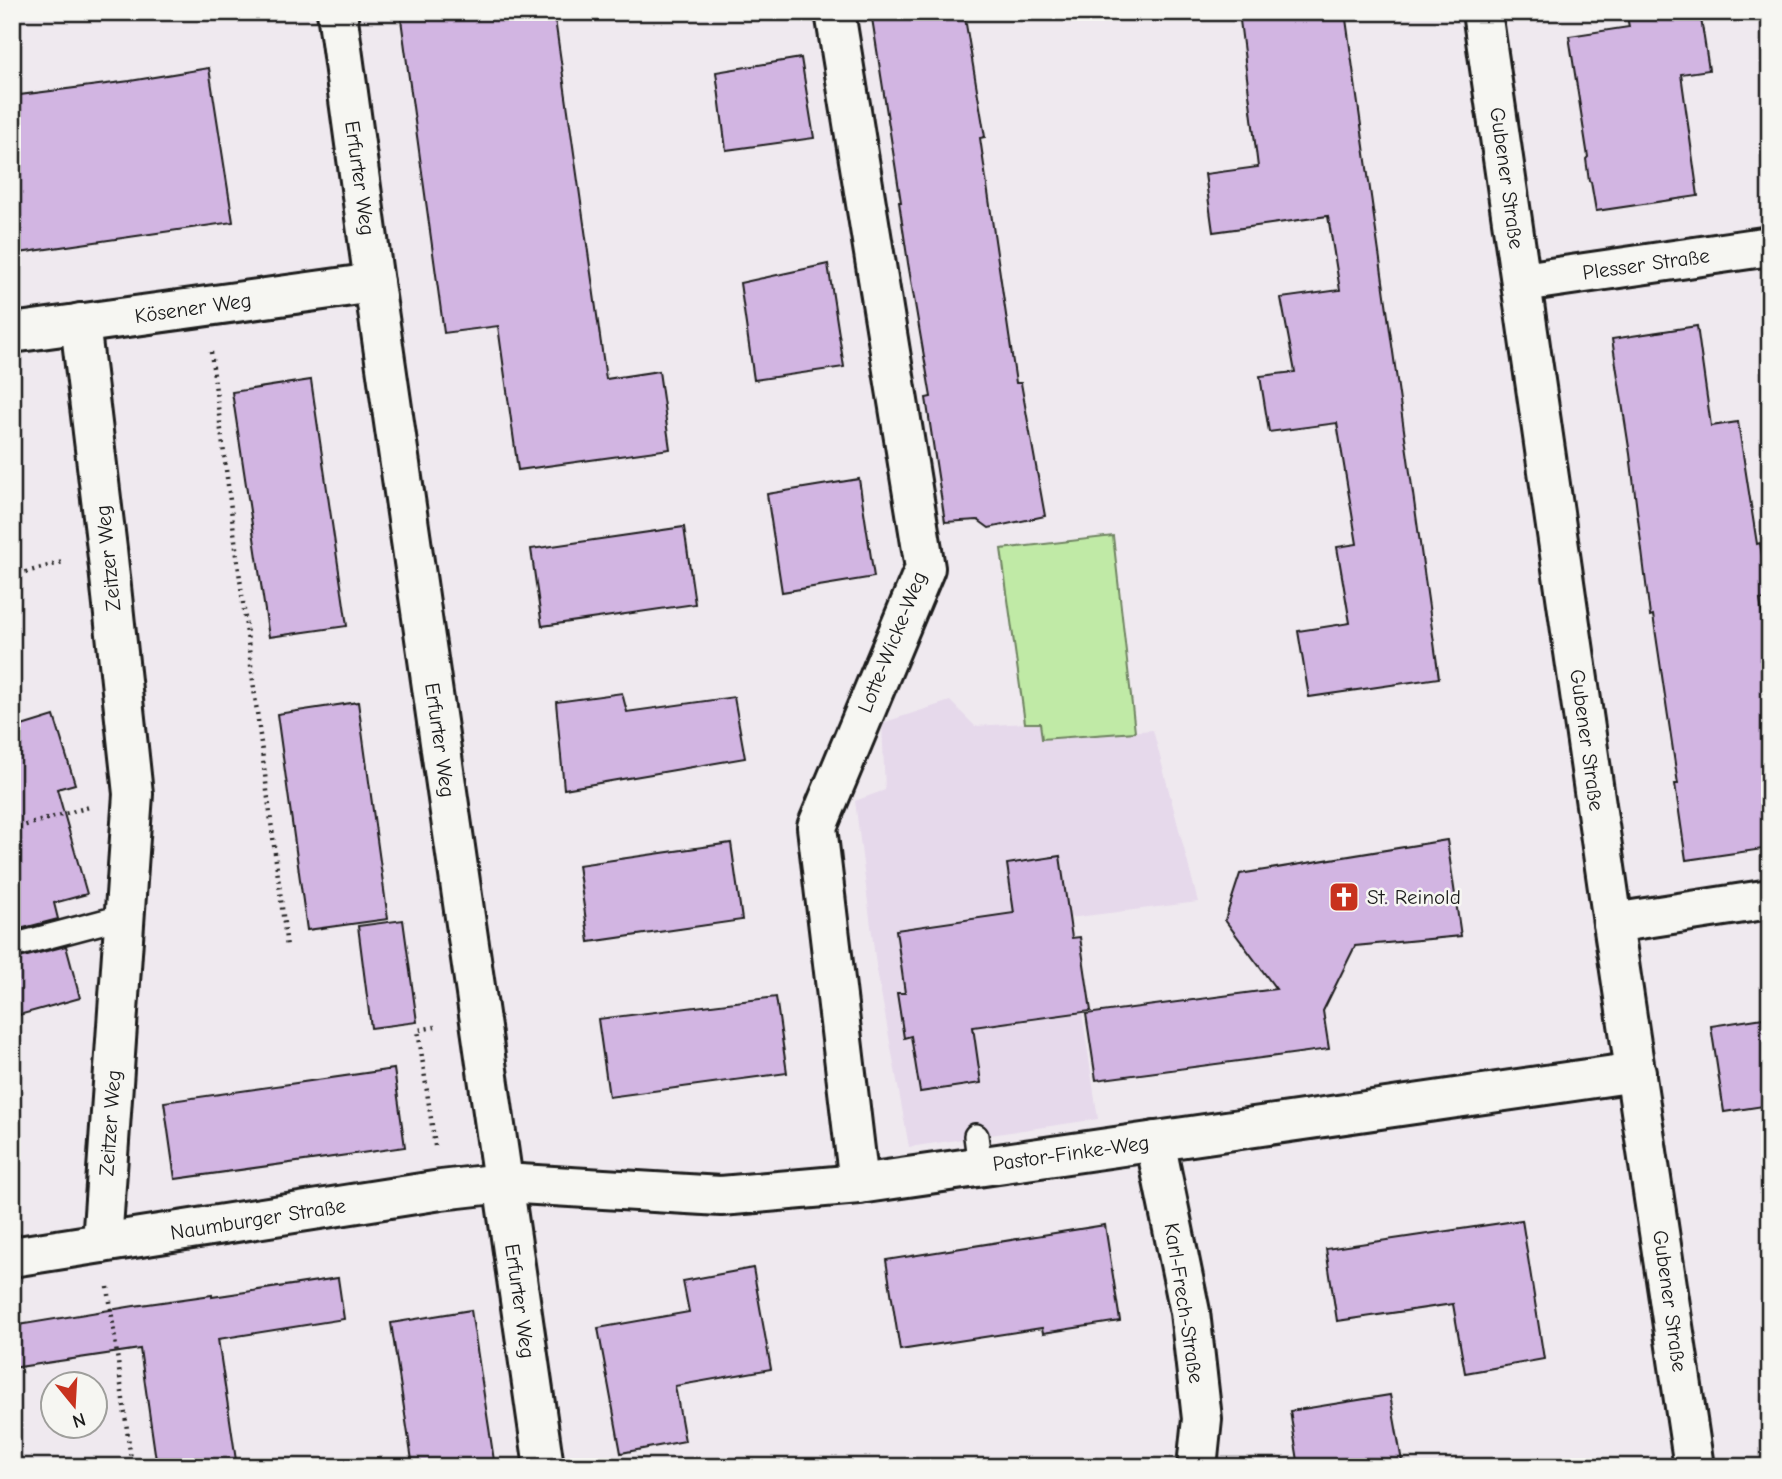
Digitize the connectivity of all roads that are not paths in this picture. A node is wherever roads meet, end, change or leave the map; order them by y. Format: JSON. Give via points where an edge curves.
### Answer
{"nodes":[{"id":1,"x":337,"y":12,"type":"edge"},
{"id":2,"x":835,"y":12,"type":"edge"},
{"id":3,"x":1482,"y":12,"type":"edge"},
{"id":4,"x":1770,"y":246,"type":"edge"},
{"id":5,"x":1523,"y":282,"type":"junction"},
{"id":6,"x":374,"y":283,"type":"junction"},
{"id":7,"x":80,"y":323,"type":"junction"},
{"id":8,"x":12,"y":333,"type":"edge"},
{"id":9,"x":1770,"y":899,"type":"edge"},
{"id":10,"x":125,"y":916,"type":"junction"},
{"id":11,"x":1613,"y":923,"type":"junction"},
{"id":12,"x":12,"y":946,"type":"edge"},
{"id":13,"x":1636,"y":1072,"type":"junction"},
{"id":14,"x":1155,"y":1141,"type":"junction"},
{"id":15,"x":503,"y":1183,"type":"junction"},
{"id":16,"x":859,"y":1184,"type":"junction"},
{"id":17,"x":102,"y":1243,"type":"junction"},
{"id":18,"x":12,"y":1256,"type":"edge"},
{"id":19,"x":544,"y":1467,"type":"edge"},
{"id":20,"x":1197,"y":1467,"type":"edge"},
{"id":21,"x":1694,"y":1467,"type":"edge"}],
"edges":[{"from":1,"to":6,"type":"street","name":"Erfurter Weg"},
{"from":2,"to":16,"type":"street","name":"Lotte-Wicke-Weg","via":[[925,568],[817,827]]},
{"from":3,"to":5,"type":"street","name":"Gubener Straße"},
{"from":4,"to":5,"type":"street","name":"Plesser Straße"},
{"from":5,"to":11,"type":"street","name":"Gubener Straße"},
{"from":6,"to":7,"type":"street","name":"Kösener Weg"},
{"from":6,"to":15,"type":"street","name":"Erfurter Weg"},
{"from":7,"to":8,"type":"street","name":"Kösener Weg"},
{"from":7,"to":10,"type":"street","name":"Zeitzer Weg","via":[[133,794]]},
{"from":9,"to":11,"type":"street"},
{"from":10,"to":12,"type":"lane"},
{"from":10,"to":17,"type":"street","name":"Zeitzer Weg"},
{"from":11,"to":13,"type":"street","name":"Gubener Straße"},
{"from":13,"to":14,"type":"street","name":"Pastor-Finke-Weg"},
{"from":13,"to":21,"type":"street","name":"Gubener Straße"},
{"from":14,"to":16,"type":"street","name":"Pastor-Finke-Weg","via":[[978,1151]]},
{"from":14,"to":20,"type":"street","name":"Karl-Frech-Straße","via":[[1190,1312],[1202,1419]]},
{"from":15,"to":16,"type":"street","name":"Pastor-Finke-Weg","via":[[721,1196]]},
{"from":15,"to":17,"type":"street","name":"Naumburger Straße"},
{"from":15,"to":19,"type":"street","name":"Erfurter Weg"},
{"from":17,"to":18,"type":"street","name":"Naumburger Straße"}]}
